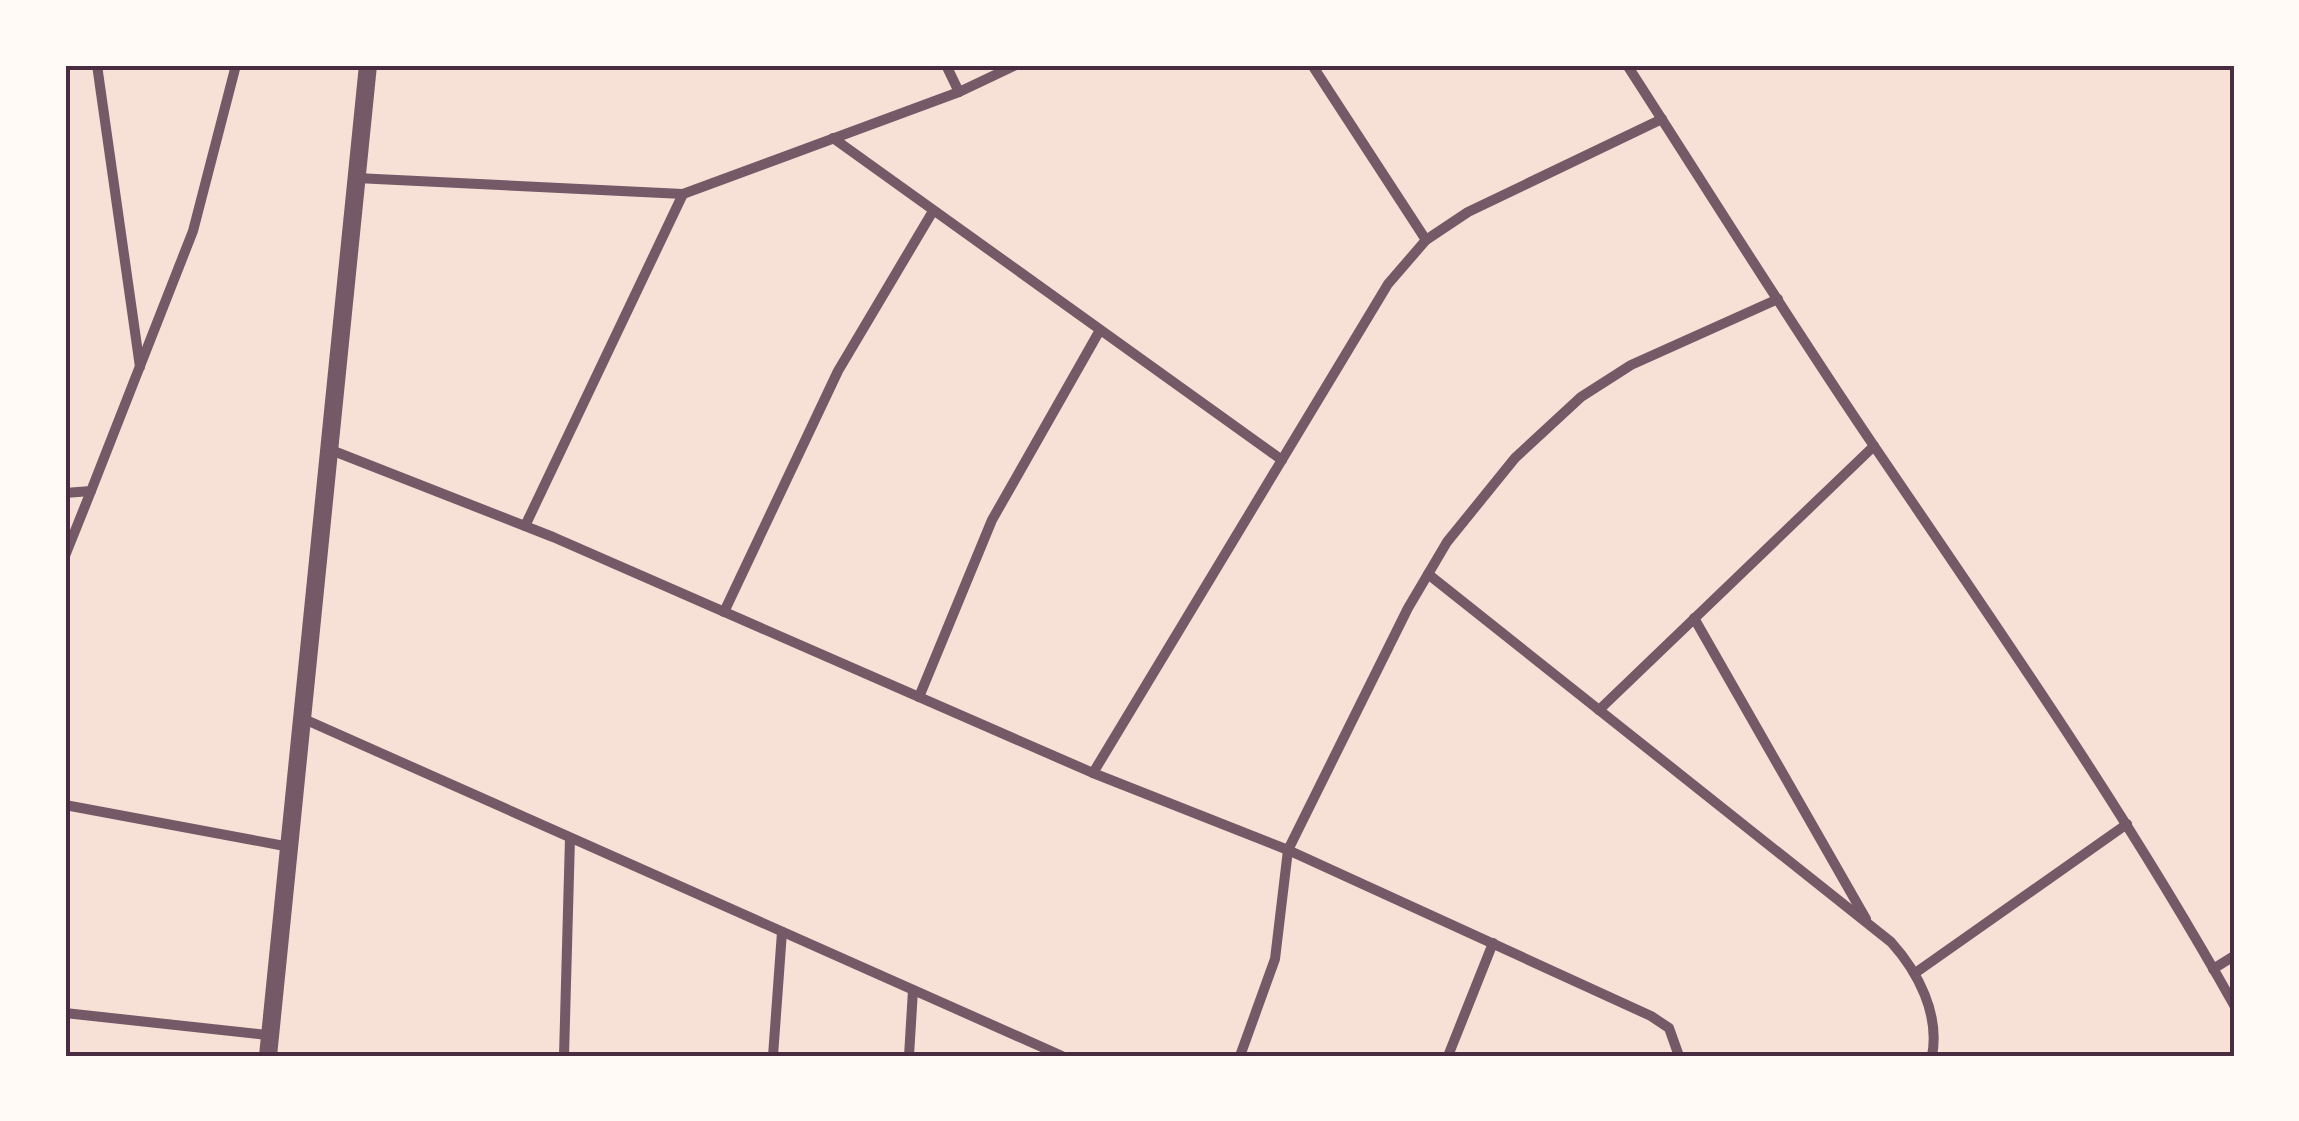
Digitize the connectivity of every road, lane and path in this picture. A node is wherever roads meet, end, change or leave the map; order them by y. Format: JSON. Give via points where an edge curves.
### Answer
{"nodes":[{"id":1,"x":97,"y":65,"type":"edge"},
{"id":2,"x":236,"y":65,"type":"edge"},
{"id":3,"x":368,"y":65,"type":"edge"},
{"id":4,"x":946,"y":65,"type":"edge"},
{"id":5,"x":1016,"y":65,"type":"edge"},
{"id":6,"x":1312,"y":65,"type":"edge"},
{"id":7,"x":1628,"y":65,"type":"edge"},
{"id":8,"x":958,"y":92,"type":"junction"},
{"id":9,"x":1662,"y":119,"type":"junction"},
{"id":10,"x":833,"y":138,"type":"junction"},
{"id":11,"x":356,"y":178,"type":"junction"},
{"id":12,"x":683,"y":194,"type":"junction"},
{"id":13,"x":933,"y":211,"type":"junction"},
{"id":14,"x":1426,"y":240,"type":"junction"},
{"id":15,"x":1778,"y":299,"type":"junction"},
{"id":16,"x":1100,"y":330,"type":"junction"},
{"id":17,"x":140,"y":368,"type":"junction"},
{"id":18,"x":1874,"y":446,"type":"junction"},
{"id":19,"x":330,"y":450,"type":"junction"},
{"id":20,"x":1282,"y":460,"type":"junction"},
{"id":21,"x":91,"y":491,"type":"junction"},
{"id":22,"x":65,"y":492,"type":"edge"},
{"id":23,"x":526,"y":526,"type":"junction"},
{"id":24,"x":65,"y":556,"type":"edge"},
{"id":25,"x":1428,"y":574,"type":"junction"},
{"id":26,"x":724,"y":612,"type":"junction"},
{"id":27,"x":1694,"y":618,"type":"junction"},
{"id":28,"x":919,"y":697,"type":"junction"},
{"id":29,"x":1598,"y":710,"type":"junction"},
{"id":30,"x":304,"y":720,"type":"junction"},
{"id":31,"x":1093,"y":774,"type":"junction"},
{"id":32,"x":65,"y":805,"type":"edge"},
{"id":33,"x":2127,"y":824,"type":"junction"},
{"id":34,"x":570,"y":838,"type":"junction"},
{"id":35,"x":290,"y":848,"type":"junction"},
{"id":36,"x":1288,"y":850,"type":"junction"},
{"id":37,"x":1869,"y":925,"type":"junction"},
{"id":38,"x":782,"y":932,"type":"junction"},
{"id":39,"x":1492,"y":944,"type":"junction"},
{"id":40,"x":2234,"y":956,"type":"edge"},
{"id":41,"x":2214,"y":969,"type":"junction"},
{"id":42,"x":1918,"y":971,"type":"junction"},
{"id":43,"x":913,"y":990,"type":"junction"},
{"id":44,"x":2234,"y":1005,"type":"edge"},
{"id":45,"x":65,"y":1013,"type":"edge"},
{"id":46,"x":267,"y":1035,"type":"junction"},
{"id":47,"x":268,"y":1056,"type":"edge"},
{"id":48,"x":564,"y":1056,"type":"edge"},
{"id":49,"x":772,"y":1056,"type":"edge"},
{"id":50,"x":909,"y":1056,"type":"edge"},
{"id":51,"x":1062,"y":1056,"type":"edge"},
{"id":52,"x":1240,"y":1056,"type":"edge"},
{"id":53,"x":1448,"y":1056,"type":"edge"},
{"id":54,"x":1680,"y":1056,"type":"edge"},
{"id":55,"x":1932,"y":1056,"type":"edge"}],
"edges":[{"from":1,"to":17,"type":"street"},
{"from":2,"to":17,"type":"street","via":[[193,231]]},
{"from":3,"to":11,"type":"street"},
{"from":4,"to":8,"type":"street"},
{"from":5,"to":8,"type":"street"},
{"from":6,"to":14,"type":"street"},
{"from":7,"to":9,"type":"street"},
{"from":8,"to":10,"type":"street"},
{"from":9,"to":14,"type":"street","via":[[1468,212]]},
{"from":9,"to":15,"type":"street"},
{"from":10,"to":12,"type":"street"},
{"from":10,"to":13,"type":"street"},
{"from":11,"to":12,"type":"street"},
{"from":11,"to":19,"type":"street"},
{"from":12,"to":23,"type":"street"},
{"from":13,"to":16,"type":"street"},
{"from":13,"to":26,"type":"street","via":[[838,371]]},
{"from":14,"to":20,"type":"street","via":[[1388,284]]},
{"from":15,"to":18,"type":"street"},
{"from":15,"to":25,"type":"street","via":[[1631,365],[1581,397],[1515,458]]},
{"from":16,"to":20,"type":"street"},
{"from":16,"to":28,"type":"street","via":[[992,520]]},
{"from":17,"to":21,"type":"street"},
{"from":18,"to":27,"type":"street"},
{"from":18,"to":33,"type":"street"},
{"from":19,"to":23,"type":"street"},
{"from":19,"to":30,"type":"street"},
{"from":20,"to":31,"type":"street"},
{"from":21,"to":22,"type":"street"},
{"from":21,"to":24,"type":"street"},
{"from":23,"to":26,"type":"street"},
{"from":25,"to":29,"type":"street"},
{"from":25,"to":36,"type":"street"},
{"from":26,"to":28,"type":"street"},
{"from":27,"to":29,"type":"street"},
{"from":27,"to":37,"type":"street"},
{"from":28,"to":31,"type":"street"},
{"from":29,"to":37,"type":"street"},
{"from":30,"to":34,"type":"street"},
{"from":30,"to":35,"type":"street"},
{"from":31,"to":36,"type":"street"},
{"from":32,"to":35,"type":"street"},
{"from":33,"to":41,"type":"street"},
{"from":33,"to":42,"type":"street"},
{"from":34,"to":38,"type":"street"},
{"from":34,"to":48,"type":"street"},
{"from":35,"to":46,"type":"street"},
{"from":36,"to":39,"type":"street"},
{"from":36,"to":52,"type":"street","via":[[1274,959]]},
{"from":37,"to":42,"type":"street"},
{"from":38,"to":43,"type":"street"},
{"from":38,"to":49,"type":"street"},
{"from":39,"to":53,"type":"street"},
{"from":39,"to":54,"type":"street","via":[[1651,1016],[1669,1028]]},
{"from":40,"to":41,"type":"street"},
{"from":41,"to":44,"type":"street"},
{"from":42,"to":55,"type":"street","via":[[1932,1023]]},
{"from":43,"to":50,"type":"street"},
{"from":43,"to":51,"type":"street"},
{"from":45,"to":46,"type":"street"},
{"from":46,"to":47,"type":"street"}]}
